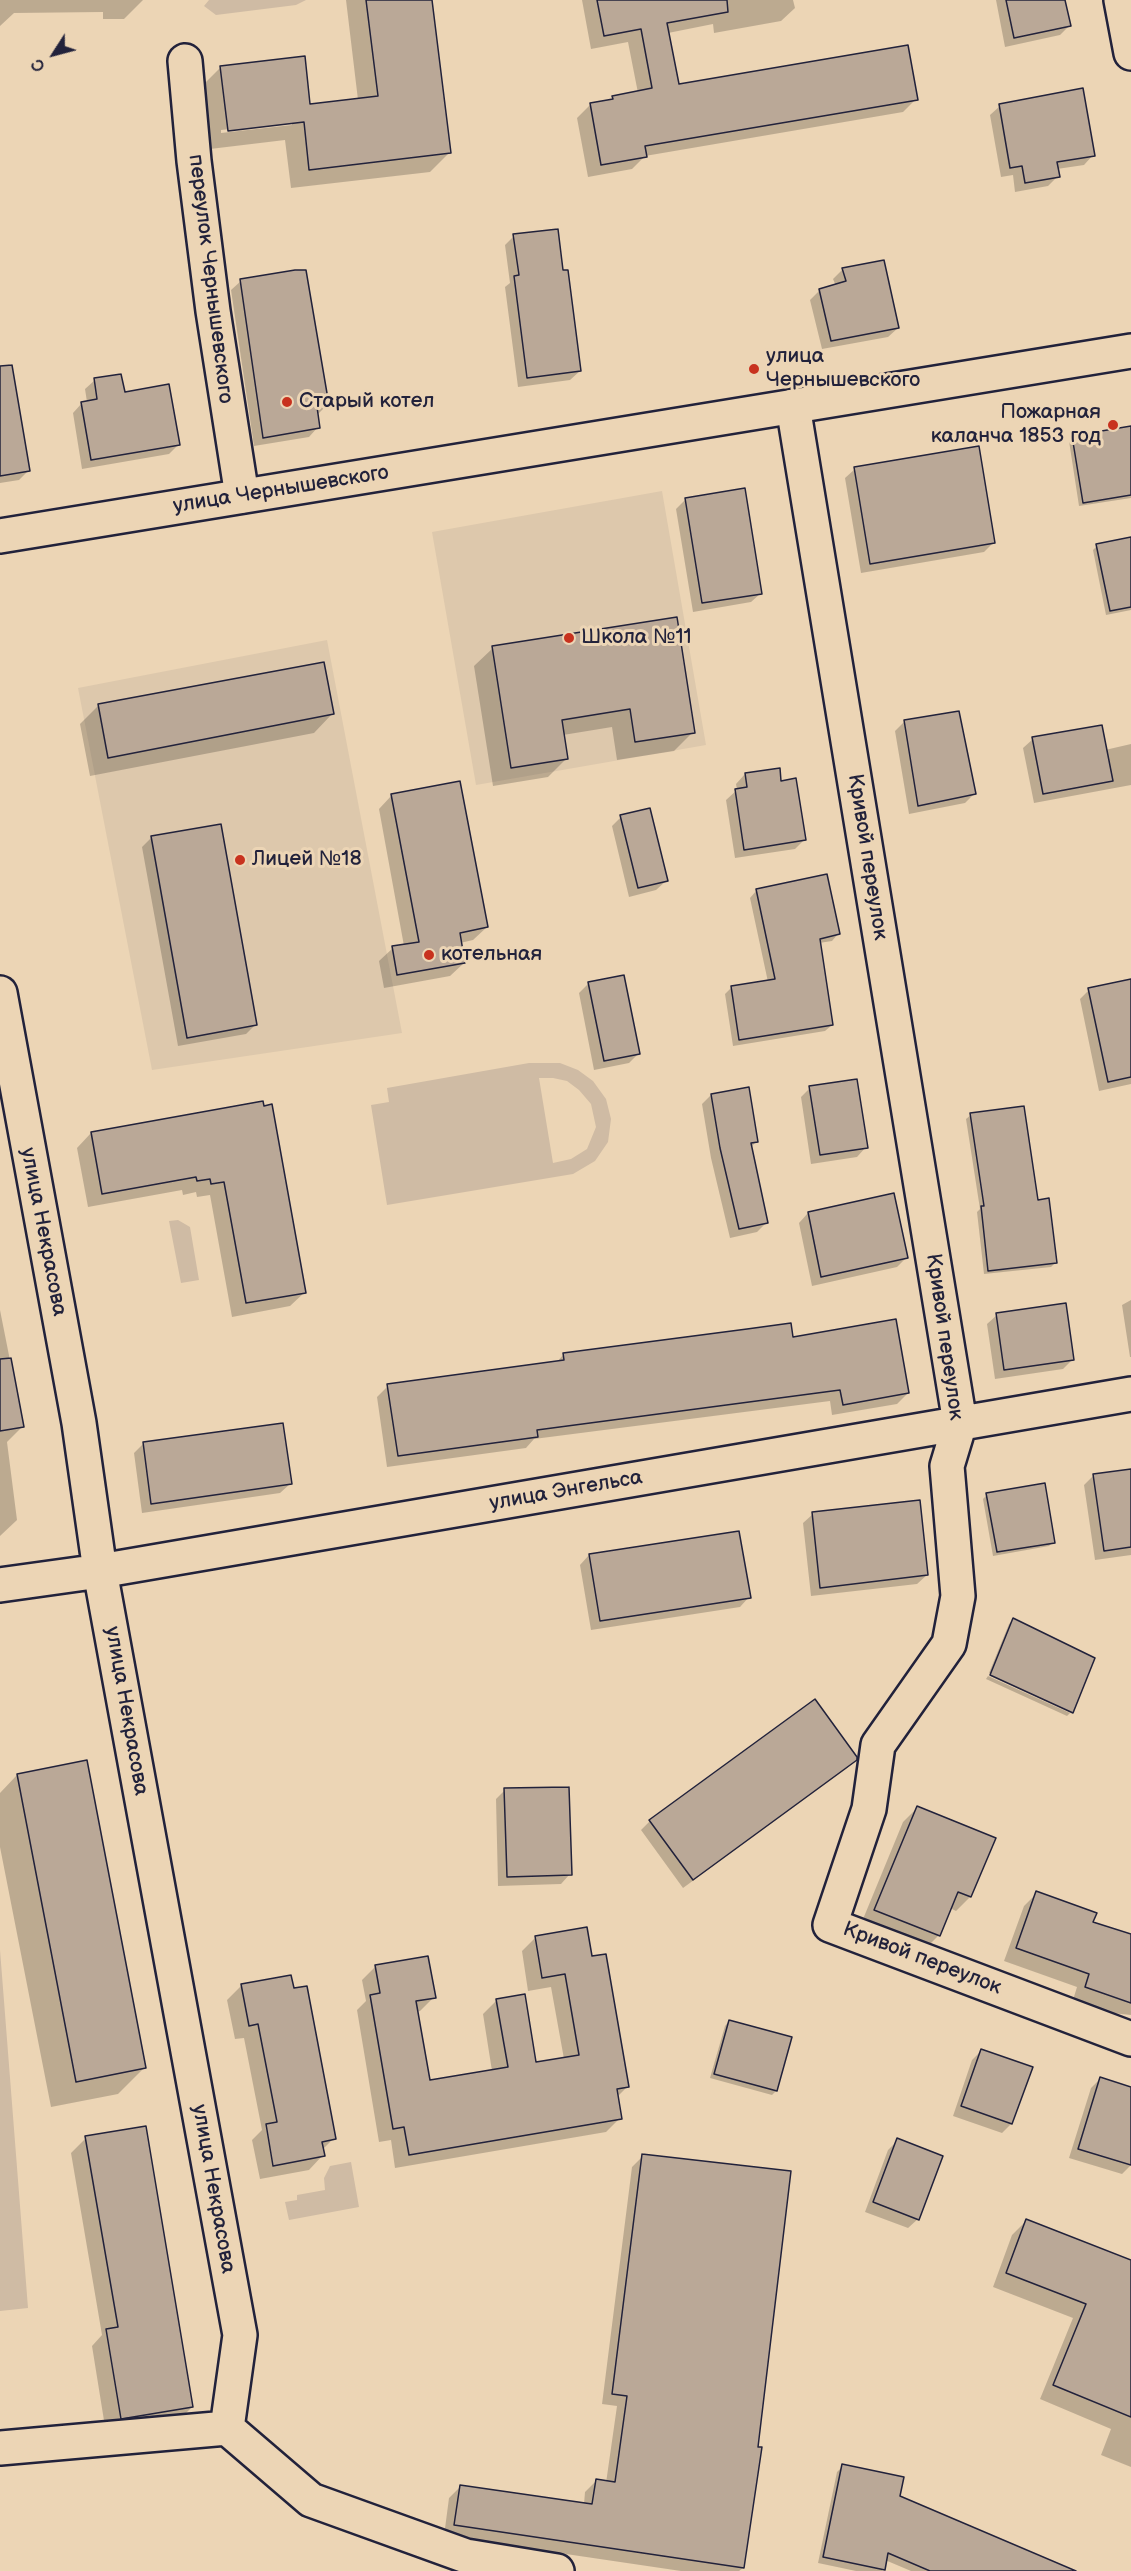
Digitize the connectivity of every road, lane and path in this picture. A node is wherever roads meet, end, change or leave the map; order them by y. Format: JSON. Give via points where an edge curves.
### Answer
{"nodes":[{"id":1,"x":1121,"y":0,"type":"edge"},
{"id":2,"x":1131,"y":53,"type":"edge"},
{"id":3,"x":185,"y":62,"type":"dead end"},
{"id":4,"x":1131,"y":351,"type":"edge"},
{"id":5,"x":793,"y":406,"type":"junction"},
{"id":6,"x":242,"y":496,"type":"junction"},
{"id":7,"x":0,"y":536,"type":"edge"},
{"id":8,"x":0,"y":993,"type":"edge"},
{"id":9,"x":1131,"y":1394,"type":"edge"},
{"id":10,"x":960,"y":1423,"type":"junction"},
{"id":11,"x":100,"y":1571,"type":"junction"},
{"id":12,"x":0,"y":1585,"type":"edge"},
{"id":13,"x":1131,"y":2039,"type":"edge"},
{"id":14,"x":227,"y":2428,"type":"junction"},
{"id":15,"x":0,"y":2448,"type":"edge"},
{"id":16,"x":557,"y":2571,"type":"edge"}],
"edges":[{"from":1,"to":2,"type":"street"},
{"from":3,"to":6,"type":"street","name":"переулок Чернышевского","via":[[212,300]]},
{"from":4,"to":5,"type":"street","name":"улица Чернышевского"},
{"from":5,"to":6,"type":"street","name":"улица Чернышевского"},
{"from":5,"to":10,"type":"street","name":"Кривой переулок"},
{"from":6,"to":7,"type":"street","name":"улица Чернышевского"},
{"from":8,"to":11,"type":"street","name":"улица Некрасова","via":[[79,1423]]},
{"from":9,"to":10,"type":"street","name":"улица Энгельса"},
{"from":10,"to":11,"type":"street","name":"улица Энгельса"},
{"from":10,"to":13,"type":"street","name":"Кривой переулок","via":[[947,1466],[958,1596],[949,1644],[878,1745],[869,1809],[830,1925]]},
{"from":11,"to":12,"type":"street","name":"улица Энгельса"},
{"from":11,"to":14,"type":"street","name":"улица Некрасова","via":[[240,2335]]},
{"from":14,"to":15,"type":"street"},
{"from":14,"to":16,"type":"street","via":[[311,2500],[466,2556]]}]}
